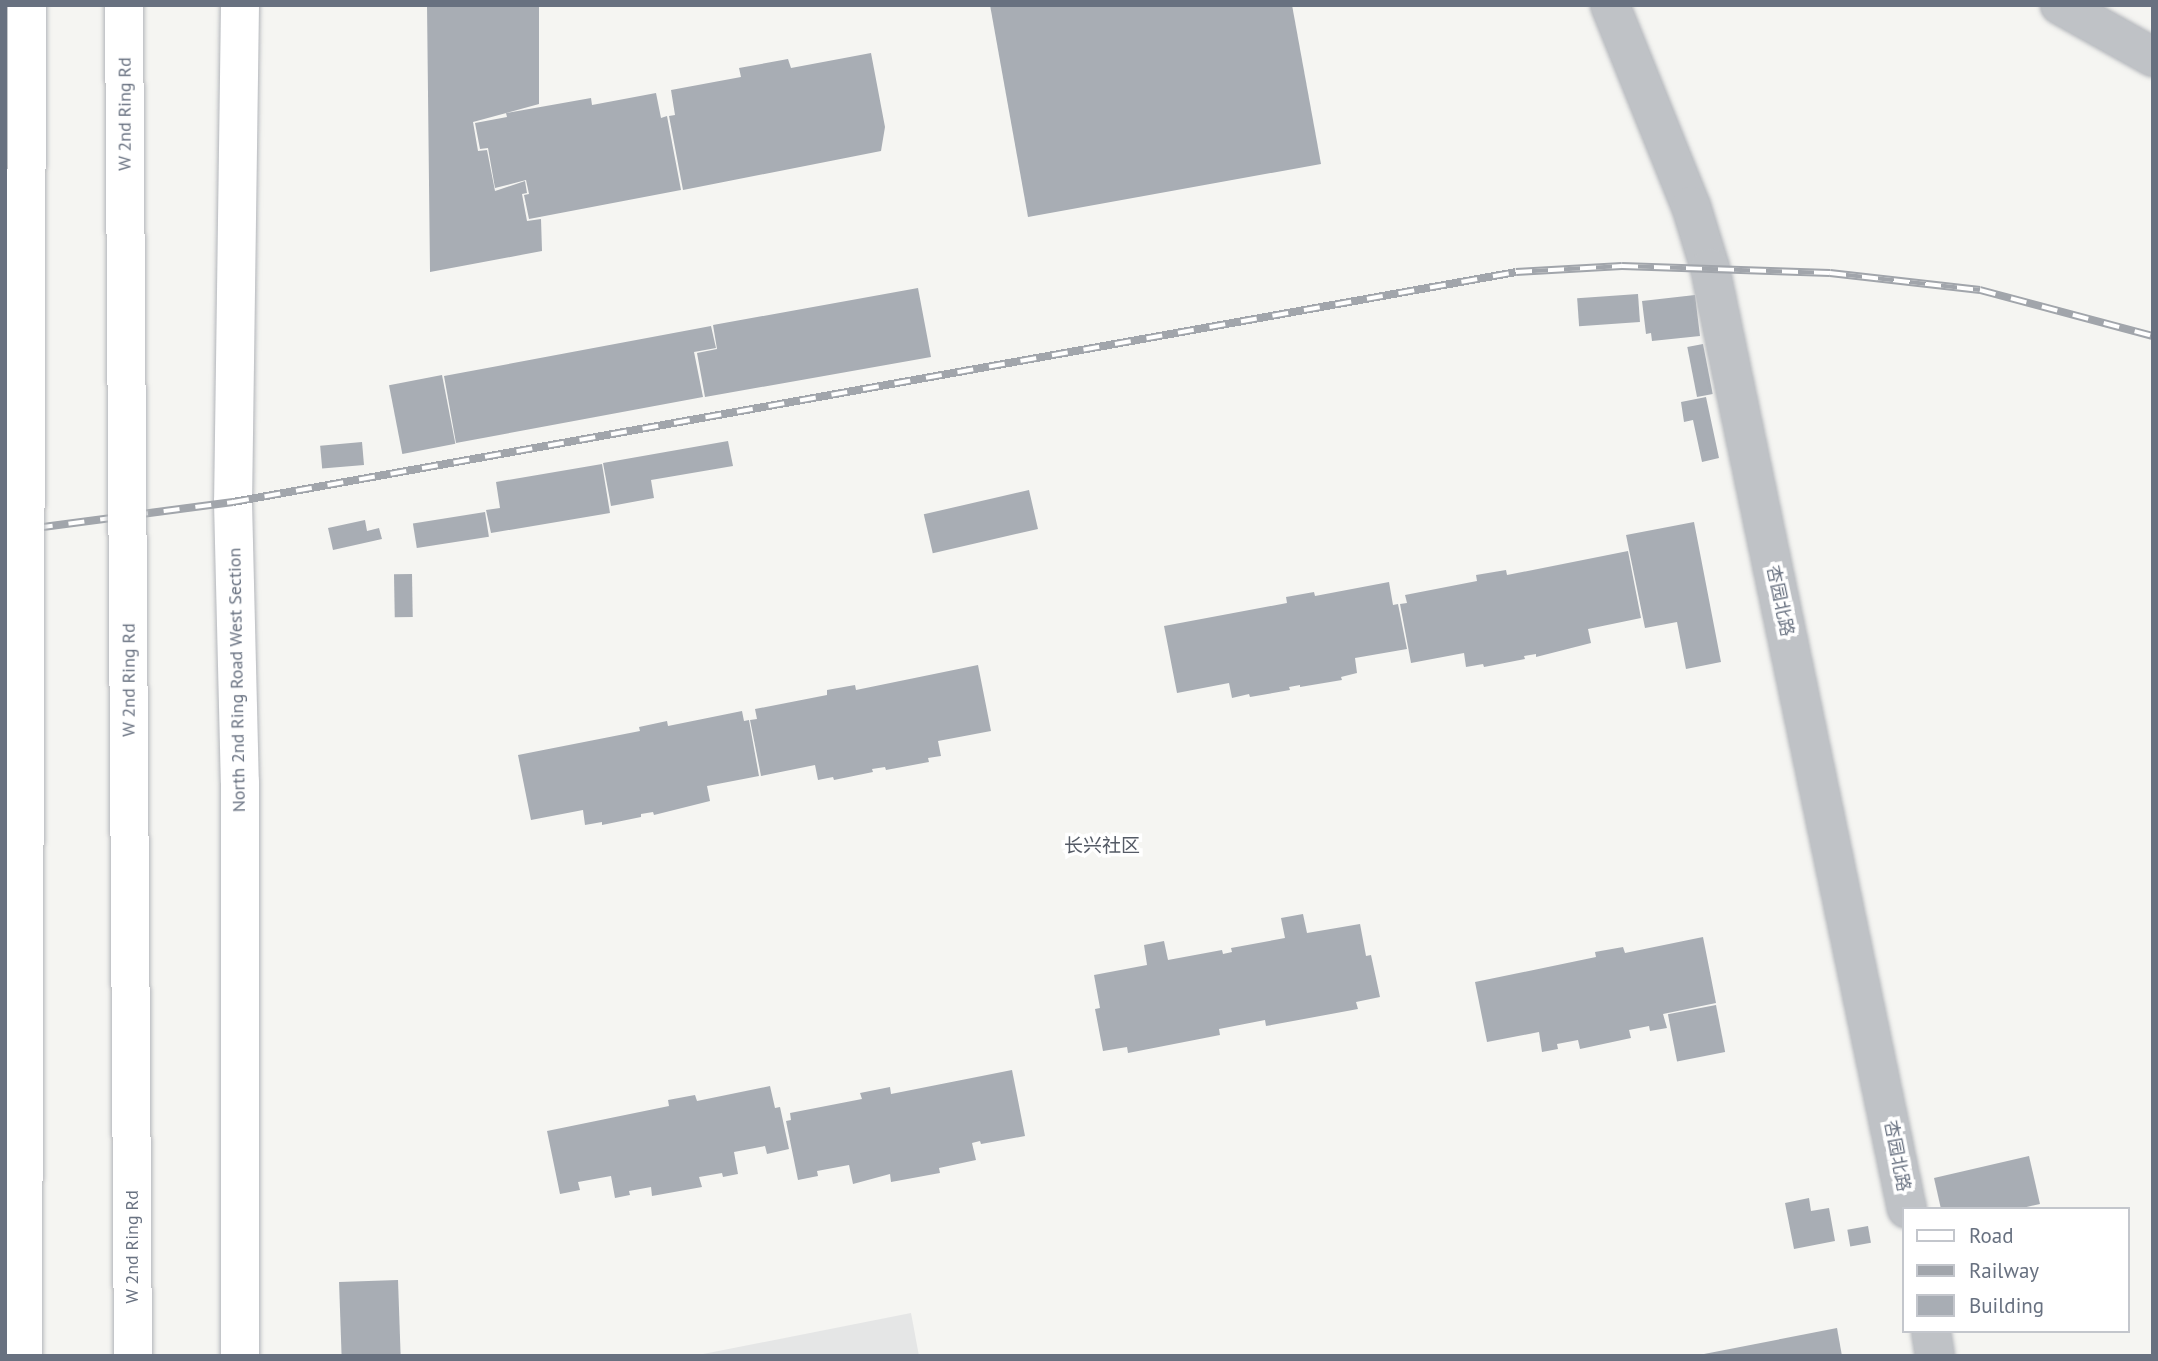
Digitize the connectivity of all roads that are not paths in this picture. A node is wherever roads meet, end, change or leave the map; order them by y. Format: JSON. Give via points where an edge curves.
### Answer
{"nodes":[{"id":1,"x":27,"y":5,"type":"edge"},
{"id":2,"x":124,"y":5,"type":"edge"},
{"id":3,"x":240,"y":5,"type":"edge"},
{"id":4,"x":1610,"y":5,"type":"edge"},
{"id":5,"x":2060,"y":5,"type":"edge"},
{"id":6,"x":2153,"y":57,"type":"edge"},
{"id":7,"x":1907,"y":1207,"type":"edge"},
{"id":8,"x":1931,"y":1333,"type":"edge"},
{"id":9,"x":23,"y":1356,"type":"edge"},
{"id":10,"x":133,"y":1356,"type":"edge"},
{"id":11,"x":240,"y":1356,"type":"edge"},
{"id":12,"x":1935,"y":1356,"type":"edge"}],
"edges":[{"from":1,"to":9,"type":"main road","bridge":true},
{"from":2,"to":10,"type":"main road","name":"W 2nd Ring Rd","bridge":true},
{"from":3,"to":11,"type":"main road","name":"North 2nd Ring Road West Section","via":[[233,502],[240,782]]},
{"from":4,"to":7,"type":"street","name":"杏园北路","via":[[1691,206],[1710,268]]},
{"from":5,"to":6,"type":"street"},
{"from":8,"to":12,"type":"street"}]}
